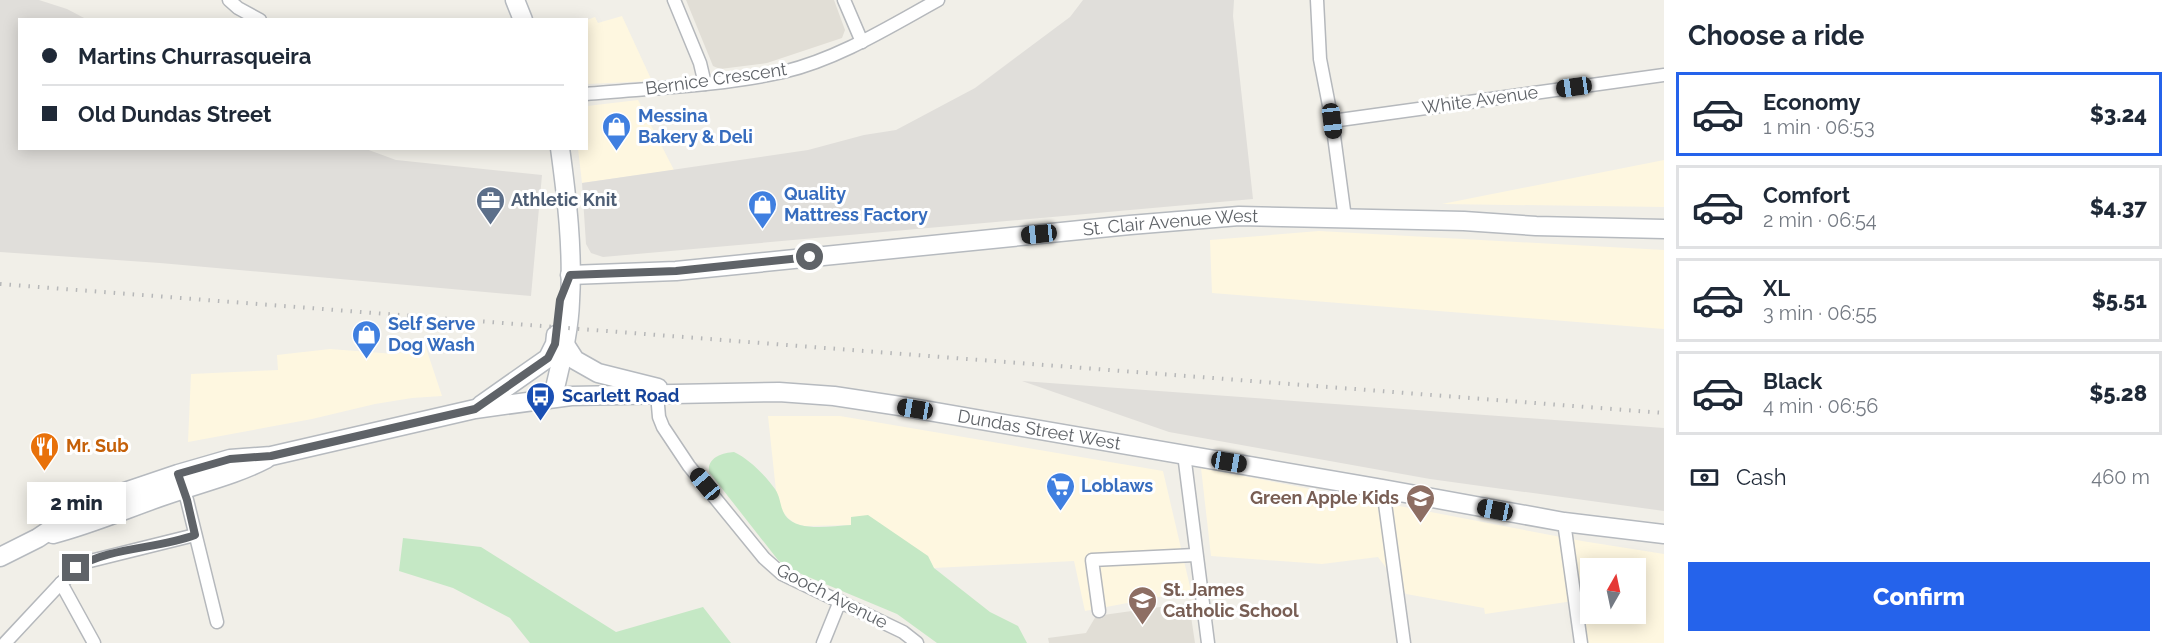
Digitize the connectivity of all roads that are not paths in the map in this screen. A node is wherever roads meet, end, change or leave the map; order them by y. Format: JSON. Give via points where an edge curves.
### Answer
{"nodes":[{"id":1,"x":229,"y":0,"type":"edge"},
{"id":2,"x":515,"y":0,"type":"edge"},
{"id":3,"x":674,"y":0,"type":"edge"},
{"id":4,"x":844,"y":0,"type":"edge"},
{"id":5,"x":938,"y":0,"type":"edge"},
{"id":6,"x":1317,"y":0,"type":"edge"},
{"id":7,"x":256,"y":18,"type":"edge"},
{"id":8,"x":522,"y":18,"type":"edge"},
{"id":9,"x":862,"y":42,"type":"junction"},
{"id":10,"x":1664,"y":75,"type":"edge"},
{"id":11,"x":705,"y":84,"type":"junction"},
{"id":12,"x":588,"y":94,"type":"edge"},
{"id":13,"x":1332,"y":121,"type":"junction"},
{"id":14,"x":560,"y":150,"type":"edge"},
{"id":15,"x":1345,"y":218,"type":"junction"},
{"id":16,"x":1664,"y":229,"type":"edge"},
{"id":17,"x":570,"y":275,"type":"junction"},
{"id":18,"x":566,"y":346,"type":"junction"},
{"id":19,"x":657,"y":394,"type":"junction"},
{"id":20,"x":680,"y":394,"type":"junction"},
{"id":21,"x":553,"y":397,"type":"junction"},
{"id":22,"x":475,"y":409,"type":"junction"},
{"id":23,"x":1184,"y":454,"type":"junction"},
{"id":24,"x":180,"y":481,"type":"junction"},
{"id":25,"x":1383,"y":489,"type":"junction"},
{"id":26,"x":1564,"y":522,"type":"junction"},
{"id":27,"x":1664,"y":534,"type":"edge"},
{"id":28,"x":195,"y":535,"type":"junction"},
{"id":29,"x":1196,"y":555,"type":"junction"},
{"id":30,"x":0,"y":557,"type":"edge"},
{"id":31,"x":62,"y":583,"type":"junction"},
{"id":32,"x":840,"y":601,"type":"junction"},
{"id":33,"x":1099,"y":611,"type":"dead end"},
{"id":34,"x":217,"y":622,"type":"dead end"},
{"id":35,"x":5,"y":643,"type":"edge"},
{"id":36,"x":94,"y":643,"type":"edge"},
{"id":37,"x":823,"y":643,"type":"edge"},
{"id":38,"x":917,"y":643,"type":"edge"},
{"id":39,"x":1208,"y":643,"type":"edge"},
{"id":40,"x":1404,"y":643,"type":"edge"},
{"id":41,"x":1581,"y":643,"type":"edge"}],
"edges":[{"from":1,"to":7,"type":"street"},
{"from":2,"to":8,"type":"main road"},
{"from":3,"to":11,"type":"street"},
{"from":4,"to":9,"type":"street"},
{"from":5,"to":9,"type":"street","name":"Bernice Crescent"},
{"from":6,"to":13,"type":"street","via":[[1320,59]]},
{"from":9,"to":11,"type":"street","name":"Bernice Crescent","via":[[784,72]]},
{"from":10,"to":13,"type":"street","name":"White Avenue"},
{"from":11,"to":12,"type":"street","name":"Bernice Crescent"},
{"from":13,"to":15,"type":"street"},
{"from":14,"to":17,"type":"main road","via":[[568,208]]},
{"from":15,"to":16,"type":"main road","name":"St. Clair Avenue West"},
{"from":15,"to":17,"type":"main road","name":"St. Clair Avenue West","via":[[1239,216],[676,271]]},
{"from":17,"to":18,"type":"main road"},
{"from":17,"to":22,"type":"main road","via":[[560,300],[555,344],[548,358]]},
{"from":18,"to":20,"type":"main road","via":[[575,360],[598,373]]},
{"from":18,"to":21,"type":"main road"},
{"from":19,"to":20,"type":"main road","name":"Dundas Street West"},
{"from":19,"to":21,"type":"main road","name":"Dundas Street West"},
{"from":19,"to":32,"type":"street","name":"Gooch Avenue","via":[[663,427],[764,558],[782,574]]},
{"from":20,"to":23,"type":"main road","name":"Dundas Street West","via":[[778,392],[834,396]]},
{"from":21,"to":22,"type":"main road","name":"Dundas Street West"},
{"from":22,"to":24,"type":"main road","name":"Dundas Street West","via":[[271,456],[244,471]]},
{"from":23,"to":25,"type":"main road","name":"Dundas Street West"},
{"from":23,"to":29,"type":"street"},
{"from":24,"to":28,"type":"street"},
{"from":24,"to":30,"type":"main road","name":"Dundas Street West","via":[[78,528],[38,538]]},
{"from":25,"to":26,"type":"main road","name":"Dundas Street West"},
{"from":25,"to":40,"type":"street"},
{"from":26,"to":27,"type":"main road","name":"Dundas Street West"},
{"from":26,"to":41,"type":"street"},
{"from":28,"to":31,"type":"street","via":[[86,562]]},
{"from":28,"to":34,"type":"street"},
{"from":29,"to":33,"type":"street","via":[[1092,560]]},
{"from":29,"to":39,"type":"street"},
{"from":31,"to":35,"type":"street"},
{"from":31,"to":36,"type":"street"},
{"from":32,"to":37,"type":"street"},
{"from":32,"to":38,"type":"street","name":"Gooch Avenue"}]}
